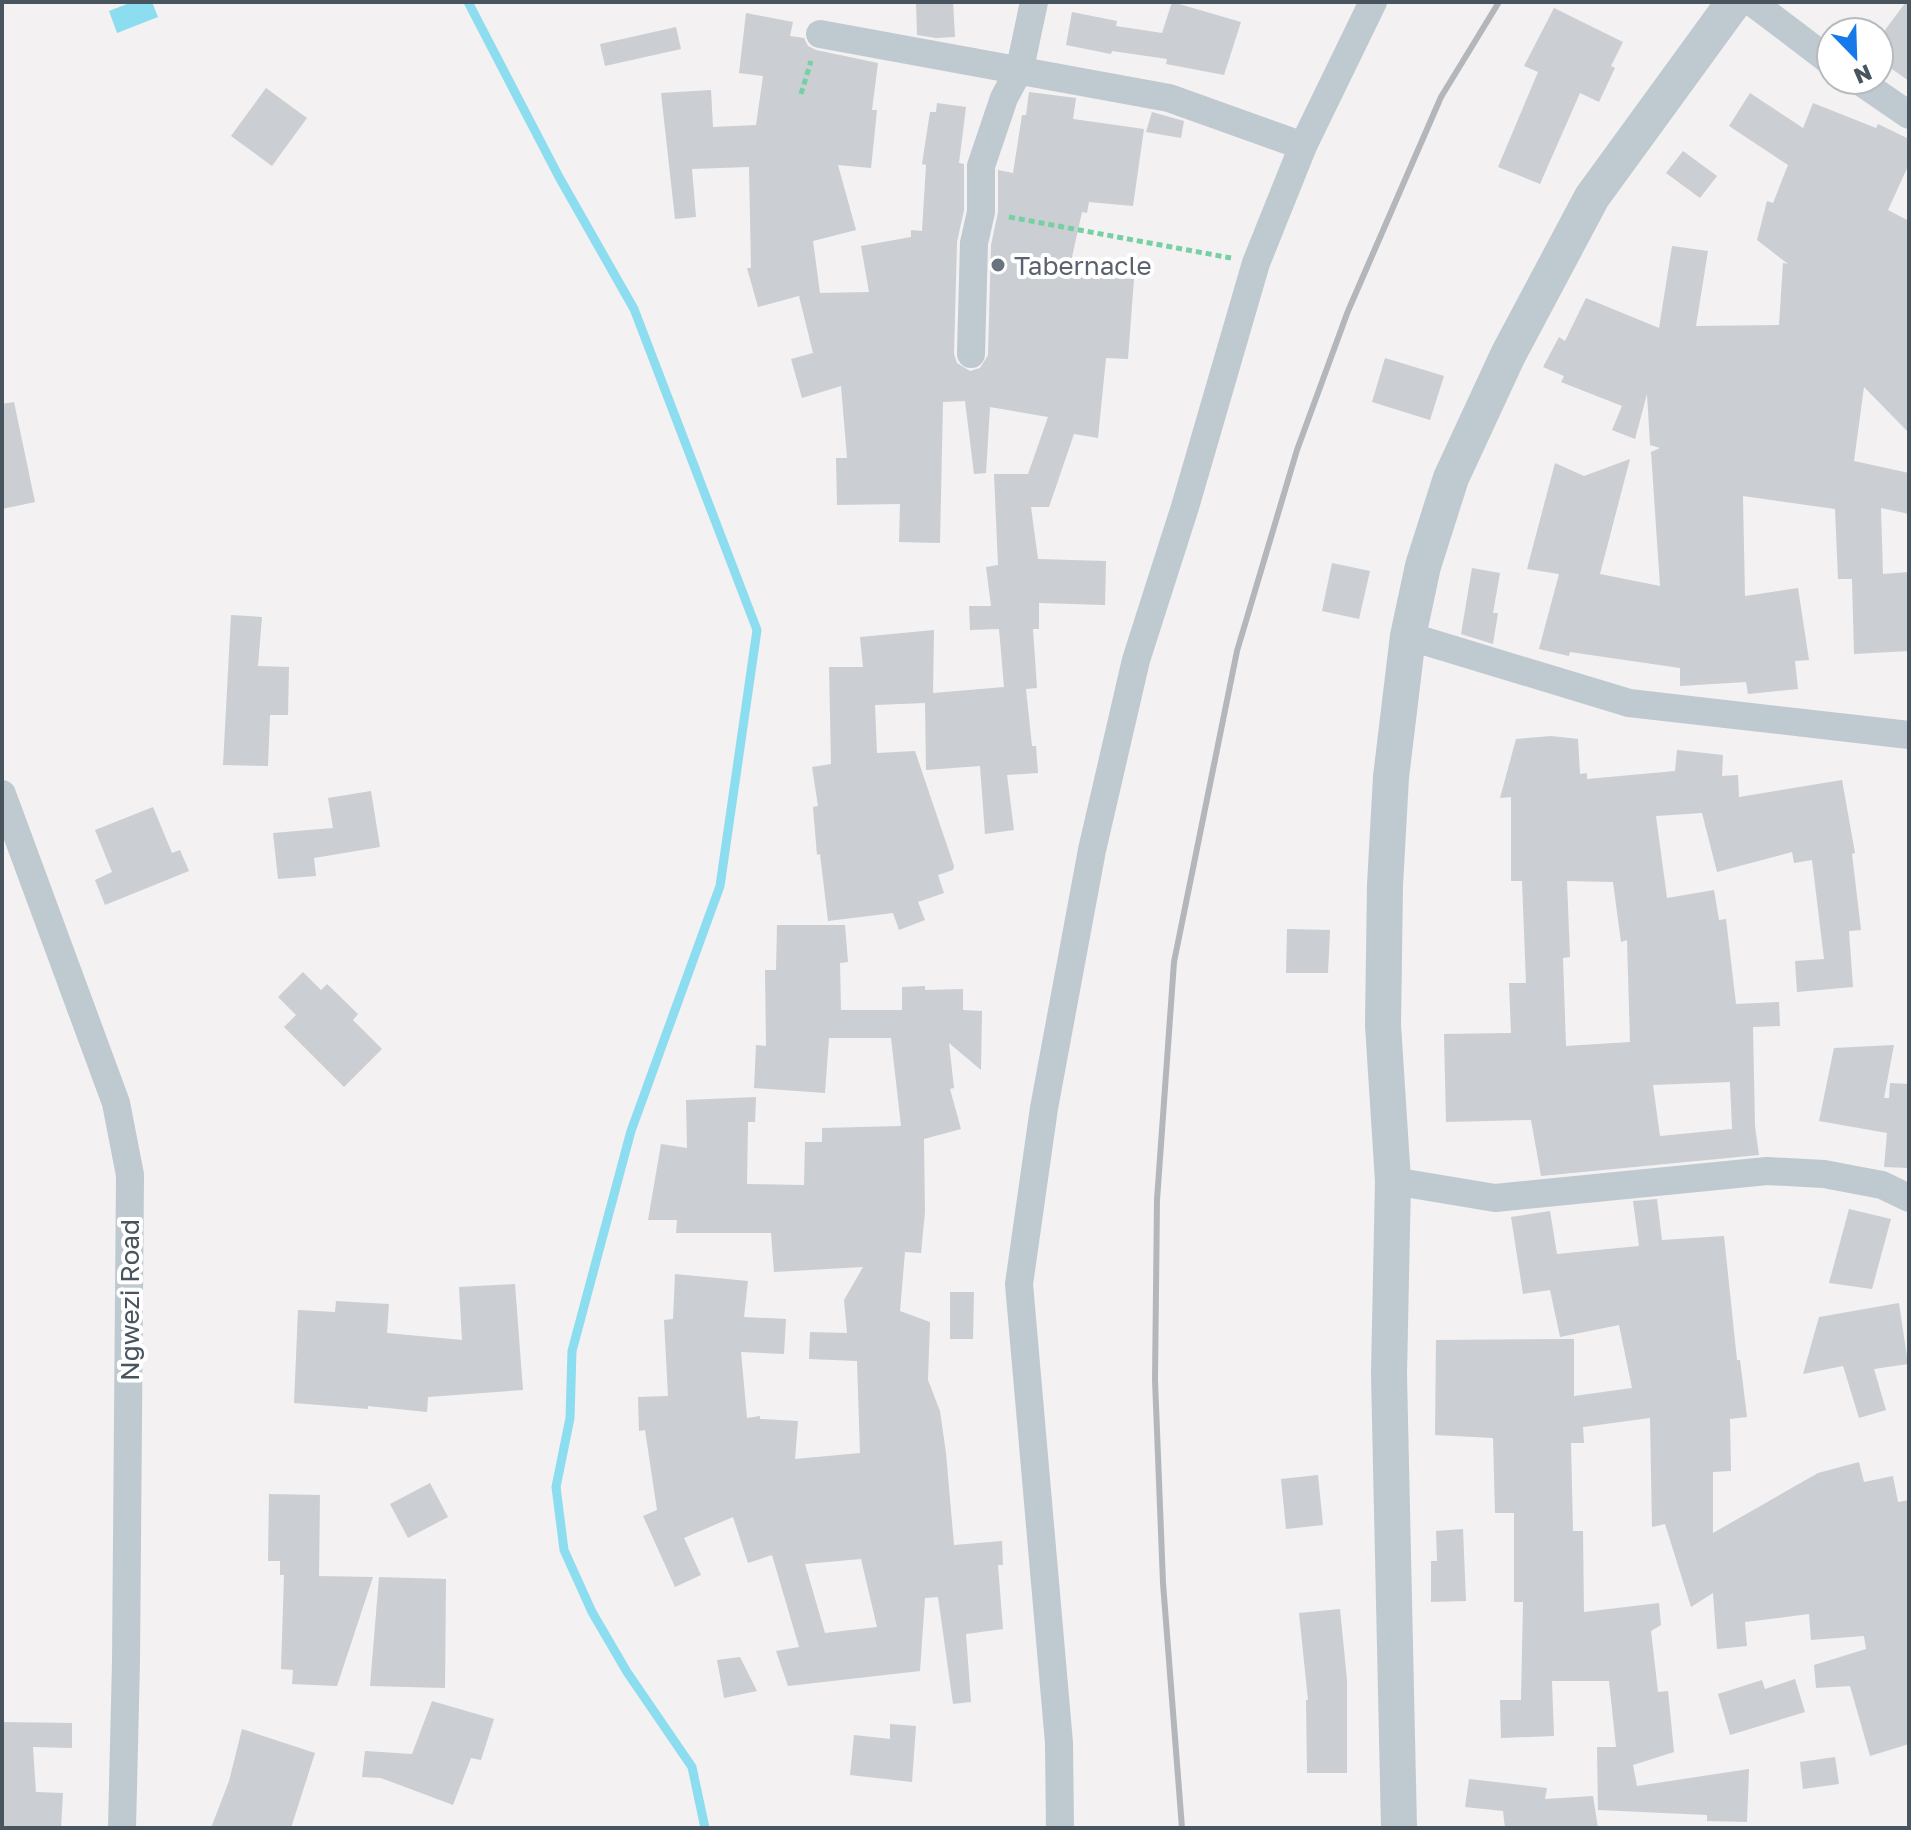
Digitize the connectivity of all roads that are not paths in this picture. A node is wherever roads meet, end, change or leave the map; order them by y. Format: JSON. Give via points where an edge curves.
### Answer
{"nodes":[{"id":1,"x":1034,"y":2,"type":"edge"},
{"id":2,"x":1373,"y":2,"type":"edge"},
{"id":3,"x":1734,"y":2,"type":"edge"},
{"id":4,"x":1752,"y":2,"type":"edge"},
{"id":5,"x":820,"y":34,"type":"dead end"},
{"id":6,"x":1815,"y":50,"type":"edge"},
{"id":7,"x":1020,"y":68,"type":"junction"},
{"id":8,"x":1881,"y":96,"type":"edge"},
{"id":9,"x":1909,"y":115,"type":"edge"},
{"id":10,"x":1303,"y":146,"type":"junction"},
{"id":11,"x":971,"y":354,"type":"dead end"},
{"id":12,"x":1408,"y":636,"type":"junction"},
{"id":13,"x":1909,"y":735,"type":"edge"},
{"id":14,"x":2,"y":794,"type":"edge"},
{"id":15,"x":1393,"y":1181,"type":"junction"},
{"id":16,"x":1909,"y":1198,"type":"edge"},
{"id":17,"x":122,"y":1828,"type":"edge"},
{"id":18,"x":1060,"y":1828,"type":"edge"},
{"id":19,"x":1399,"y":1828,"type":"edge"}],
"edges":[{"from":1,"to":7,"type":"street"},
{"from":2,"to":10,"type":"street"},
{"from":3,"to":12,"type":"street","via":[[1592,197],[1508,355],[1451,478]]},
{"from":4,"to":6,"type":"street"},
{"from":5,"to":7,"type":"street"},
{"from":7,"to":10,"type":"street","via":[[1169,98]]},
{"from":7,"to":11,"type":"street","via":[[981,166]]},
{"from":8,"to":9,"type":"street"},
{"from":10,"to":18,"type":"street","via":[[1256,263],[1132,675],[1092,850],[1044,1108],[1019,1284],[1059,1743]]},
{"from":12,"to":13,"type":"street","via":[[1629,703]]},
{"from":12,"to":15,"type":"street","via":[[1385,885],[1383,1025]]},
{"from":14,"to":17,"type":"street","name":"Ngwezi Road","via":[[116,1103],[130,1175]]},
{"from":15,"to":16,"type":"street","via":[[1495,1198],[1767,1171],[1882,1185]]},
{"from":15,"to":19,"type":"street","via":[[1389,1374]]}]}
